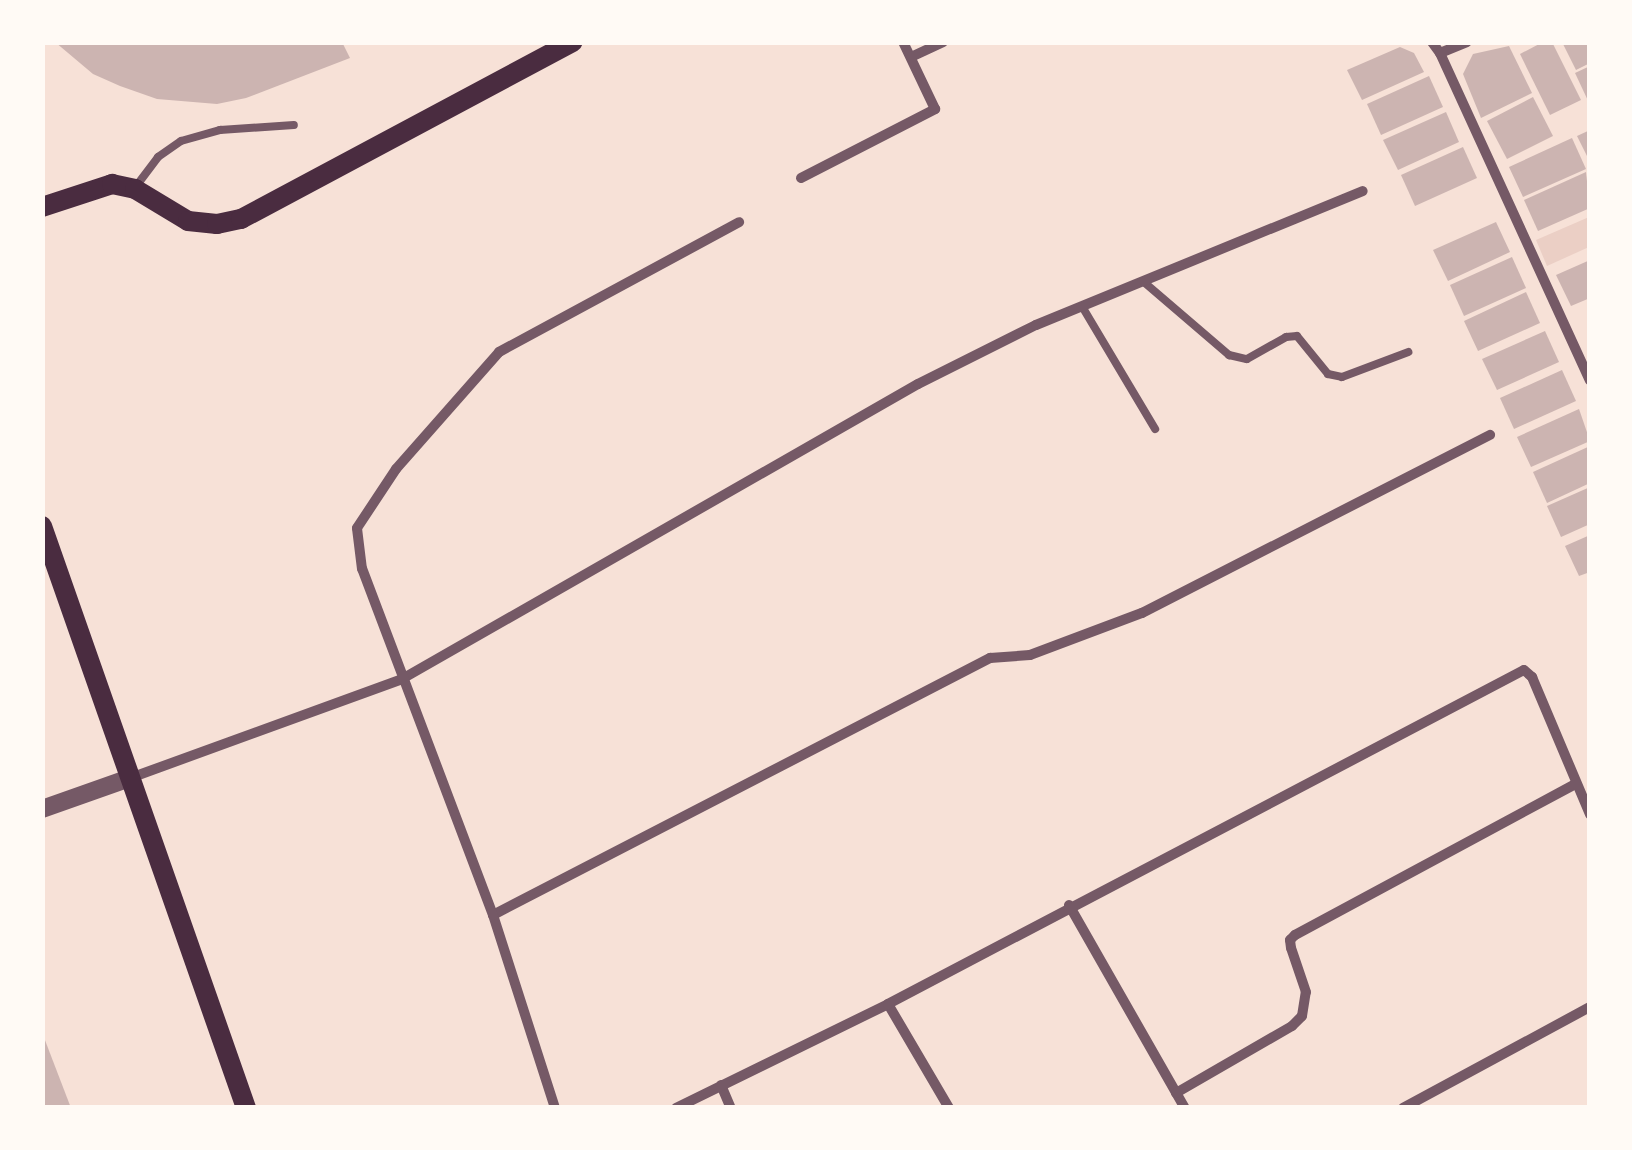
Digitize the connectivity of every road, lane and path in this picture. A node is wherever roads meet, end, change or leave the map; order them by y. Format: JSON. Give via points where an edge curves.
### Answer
{"nodes":[{"id":1,"x":573,"y":42,"type":"edge"},
{"id":2,"x":904,"y":42,"type":"edge"},
{"id":3,"x":943,"y":42,"type":"edge"},
{"id":4,"x":1432,"y":42,"type":"edge"},
{"id":5,"x":1467,"y":42,"type":"edge"},
{"id":6,"x":1440,"y":52,"type":"junction"},
{"id":7,"x":911,"y":58,"type":"junction"},
{"id":8,"x":294,"y":124,"type":"dead end"},
{"id":9,"x":801,"y":178,"type":"dead end"},
{"id":10,"x":135,"y":189,"type":"junction"},
{"id":11,"x":1363,"y":191,"type":"dead end"},
{"id":12,"x":42,"y":207,"type":"edge"},
{"id":13,"x":739,"y":222,"type":"dead end"},
{"id":14,"x":1145,"y":284,"type":"junction"},
{"id":15,"x":1083,"y":308,"type":"junction"},
{"id":16,"x":1408,"y":352,"type":"dead end"},
{"id":17,"x":1590,"y":380,"type":"edge"},
{"id":18,"x":1155,"y":429,"type":"dead end"},
{"id":19,"x":1490,"y":435,"type":"dead end"},
{"id":20,"x":42,"y":526,"type":"edge"},
{"id":21,"x":402,"y":679,"type":"junction"},
{"id":22,"x":133,"y":777,"type":"junction"},
{"id":23,"x":1576,"y":784,"type":"junction"},
{"id":24,"x":42,"y":808,"type":"edge"},
{"id":25,"x":1590,"y":814,"type":"edge"},
{"id":26,"x":1069,"y":905,"type":"junction"},
{"id":27,"x":493,"y":915,"type":"junction"},
{"id":28,"x":888,"y":1004,"type":"junction"},
{"id":29,"x":1590,"y":1007,"type":"edge"},
{"id":30,"x":722,"y":1085,"type":"junction"},
{"id":31,"x":1176,"y":1093,"type":"junction"},
{"id":32,"x":246,"y":1108,"type":"edge"},
{"id":33,"x":555,"y":1108,"type":"edge"},
{"id":34,"x":676,"y":1108,"type":"edge"},
{"id":35,"x":731,"y":1108,"type":"edge"},
{"id":36,"x":949,"y":1108,"type":"edge"},
{"id":37,"x":1185,"y":1108,"type":"edge"},
{"id":38,"x":1403,"y":1108,"type":"edge"}],
"edges":[{"from":1,"to":10,"type":"main road","via":[[242,219],[188,220]]},
{"from":2,"to":7,"type":"street"},
{"from":3,"to":7,"type":"street"},
{"from":4,"to":6,"type":"street"},
{"from":5,"to":6,"type":"street"},
{"from":6,"to":17,"type":"street"},
{"from":7,"to":9,"type":"street","via":[[935,109]]},
{"from":8,"to":10,"type":"lane","via":[[220,130],[181,142],[158,157]]},
{"from":10,"to":12,"type":"main road","via":[[100,185]]},
{"from":11,"to":14,"type":"street"},
{"from":13,"to":21,"type":"street","via":[[512,341],[364,510],[356,536],[362,569]]},
{"from":14,"to":15,"type":"street"},
{"from":14,"to":16,"type":"lane","via":[[1228,355],[1247,359],[1297,336],[1328,374],[1342,377]]},
{"from":15,"to":18,"type":"lane"},
{"from":15,"to":21,"type":"street","via":[[918,384]]},
{"from":19,"to":27,"type":"street","via":[[1142,613],[1030,655],[990,658]]},
{"from":20,"to":22,"type":"main road"},
{"from":21,"to":22,"type":"street"},
{"from":21,"to":27,"type":"street"},
{"from":22,"to":24,"type":"street"},
{"from":22,"to":32,"type":"main road"},
{"from":23,"to":25,"type":"street"},
{"from":23,"to":26,"type":"street","via":[[1524,670]]},
{"from":23,"to":31,"type":"street","via":[[1295,935],[1291,948],[1307,1001],[1297,1022]]},
{"from":26,"to":28,"type":"street"},
{"from":26,"to":31,"type":"street"},
{"from":27,"to":33,"type":"street"},
{"from":28,"to":30,"type":"street"},
{"from":28,"to":36,"type":"street"},
{"from":29,"to":38,"type":"street"},
{"from":30,"to":34,"type":"street"},
{"from":30,"to":35,"type":"street"},
{"from":31,"to":37,"type":"street"}]}
